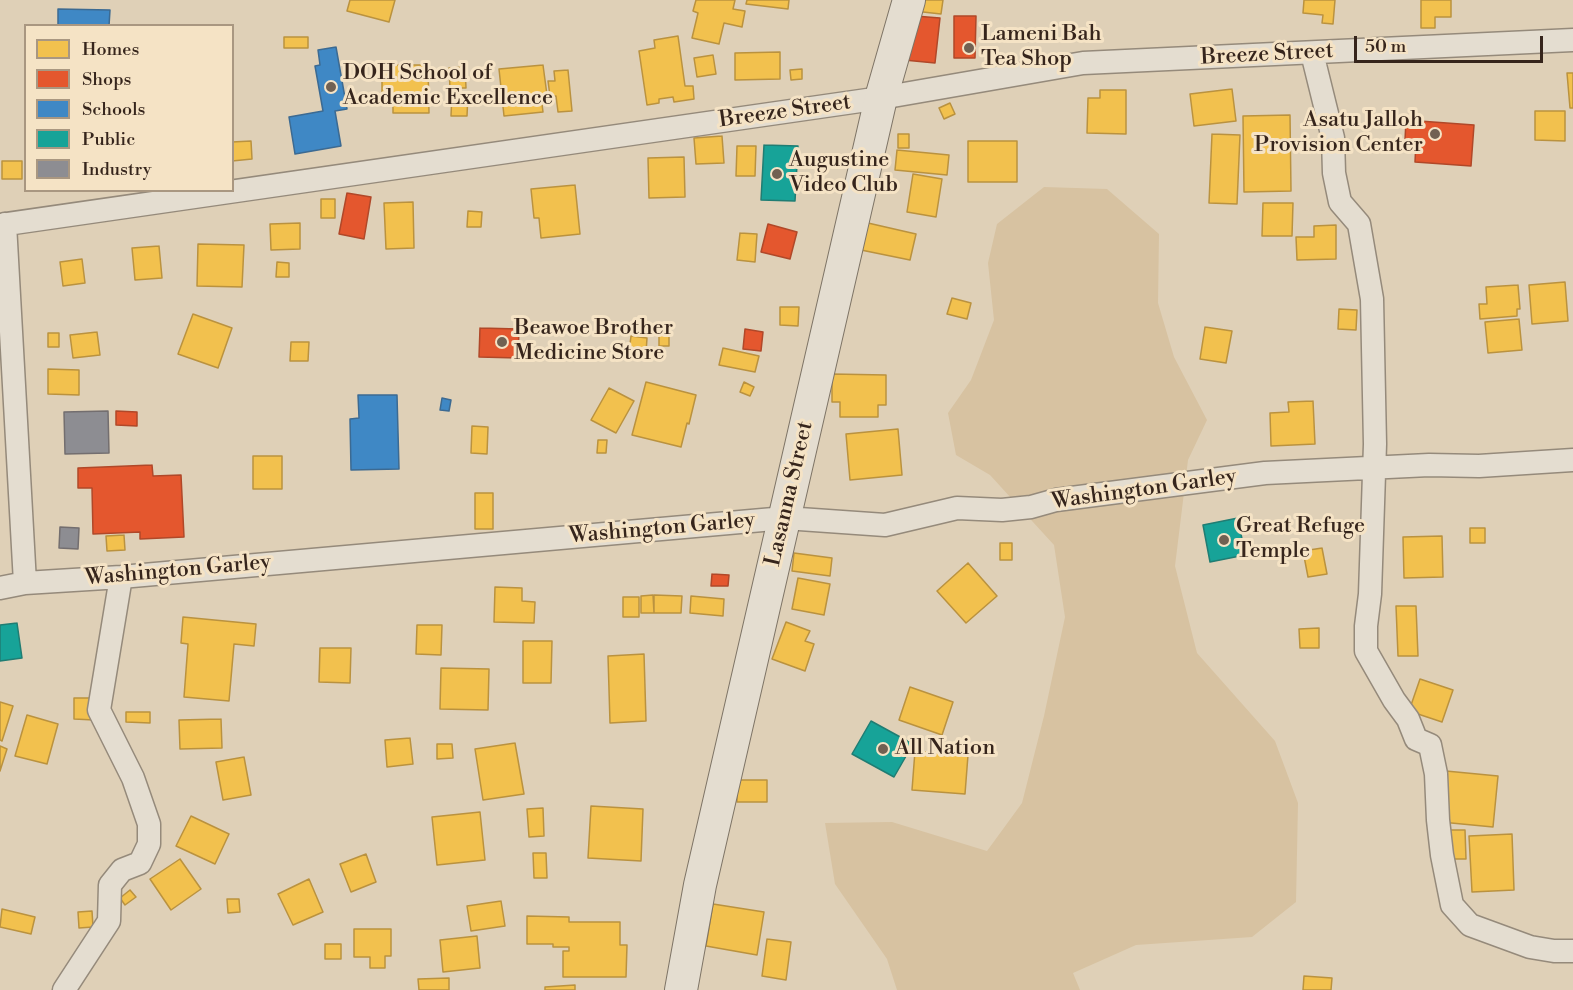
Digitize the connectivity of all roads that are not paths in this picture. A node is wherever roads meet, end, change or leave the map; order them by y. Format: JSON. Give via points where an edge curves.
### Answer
{"nodes":[{"id":1,"x":909,"y":0,"type":"edge"},
{"id":2,"x":1573,"y":40,"type":"edge"},
{"id":3,"x":1312,"y":53,"type":"junction"},
{"id":4,"x":881,"y":98,"type":"junction"},
{"id":5,"x":234,"y":191,"type":"edge"},
{"id":6,"x":225,"y":192,"type":"edge"},
{"id":7,"x":2,"y":224,"type":"edge"},
{"id":8,"x":1573,"y":460,"type":"edge"},
{"id":9,"x":1374,"y":468,"type":"junction"},
{"id":10,"x":785,"y":518,"type":"junction"},
{"id":11,"x":121,"y":577,"type":"junction"},
{"id":12,"x":25,"y":583,"type":"junction"},
{"id":13,"x":0,"y":588,"type":"edge"},
{"id":14,"x":1573,"y":951,"type":"edge"},
{"id":15,"x":63,"y":990,"type":"edge"},
{"id":16,"x":681,"y":990,"type":"edge"}],
"edges":[{"from":1,"to":4,"type":"street","name":"Lasanna Street"},
{"from":2,"to":3,"type":"street","name":"Breeze Street"},
{"from":3,"to":4,"type":"street","name":"Breeze Street","via":[[1083,63]]},
{"from":3,"to":9,"type":"street","via":[[1333,138],[1340,202],[1359,224],[1370,279]]},
{"from":4,"to":5,"type":"street","name":"Breeze Street"},
{"from":4,"to":10,"type":"street","name":"Lasanna Street"},
{"from":6,"to":7,"type":"street","name":"Breeze Street"},
{"from":7,"to":12,"type":"street"},
{"from":8,"to":9,"type":"street","name":"Washington Garley"},
{"from":9,"to":10,"type":"street","name":"Washington Garley","via":[[1264,473],[1002,510],[957,508],[885,525]]},
{"from":9,"to":14,"type":"street","via":[[1366,651],[1408,718],[1416,738],[1430,745],[1442,855],[1452,905],[1470,925],[1530,947]]},
{"from":10,"to":11,"type":"street","name":"Washington Garley"},
{"from":10,"to":16,"type":"street","name":"Lasanna Street","via":[[700,885]]},
{"from":11,"to":12,"type":"street","name":"Washington Garley"},
{"from":11,"to":15,"type":"street","via":[[99,710],[133,778],[149,824],[149,844],[140,863],[122,870],[110,885],[109,921]]},
{"from":12,"to":13,"type":"street","name":"Washington Garley"}]}
